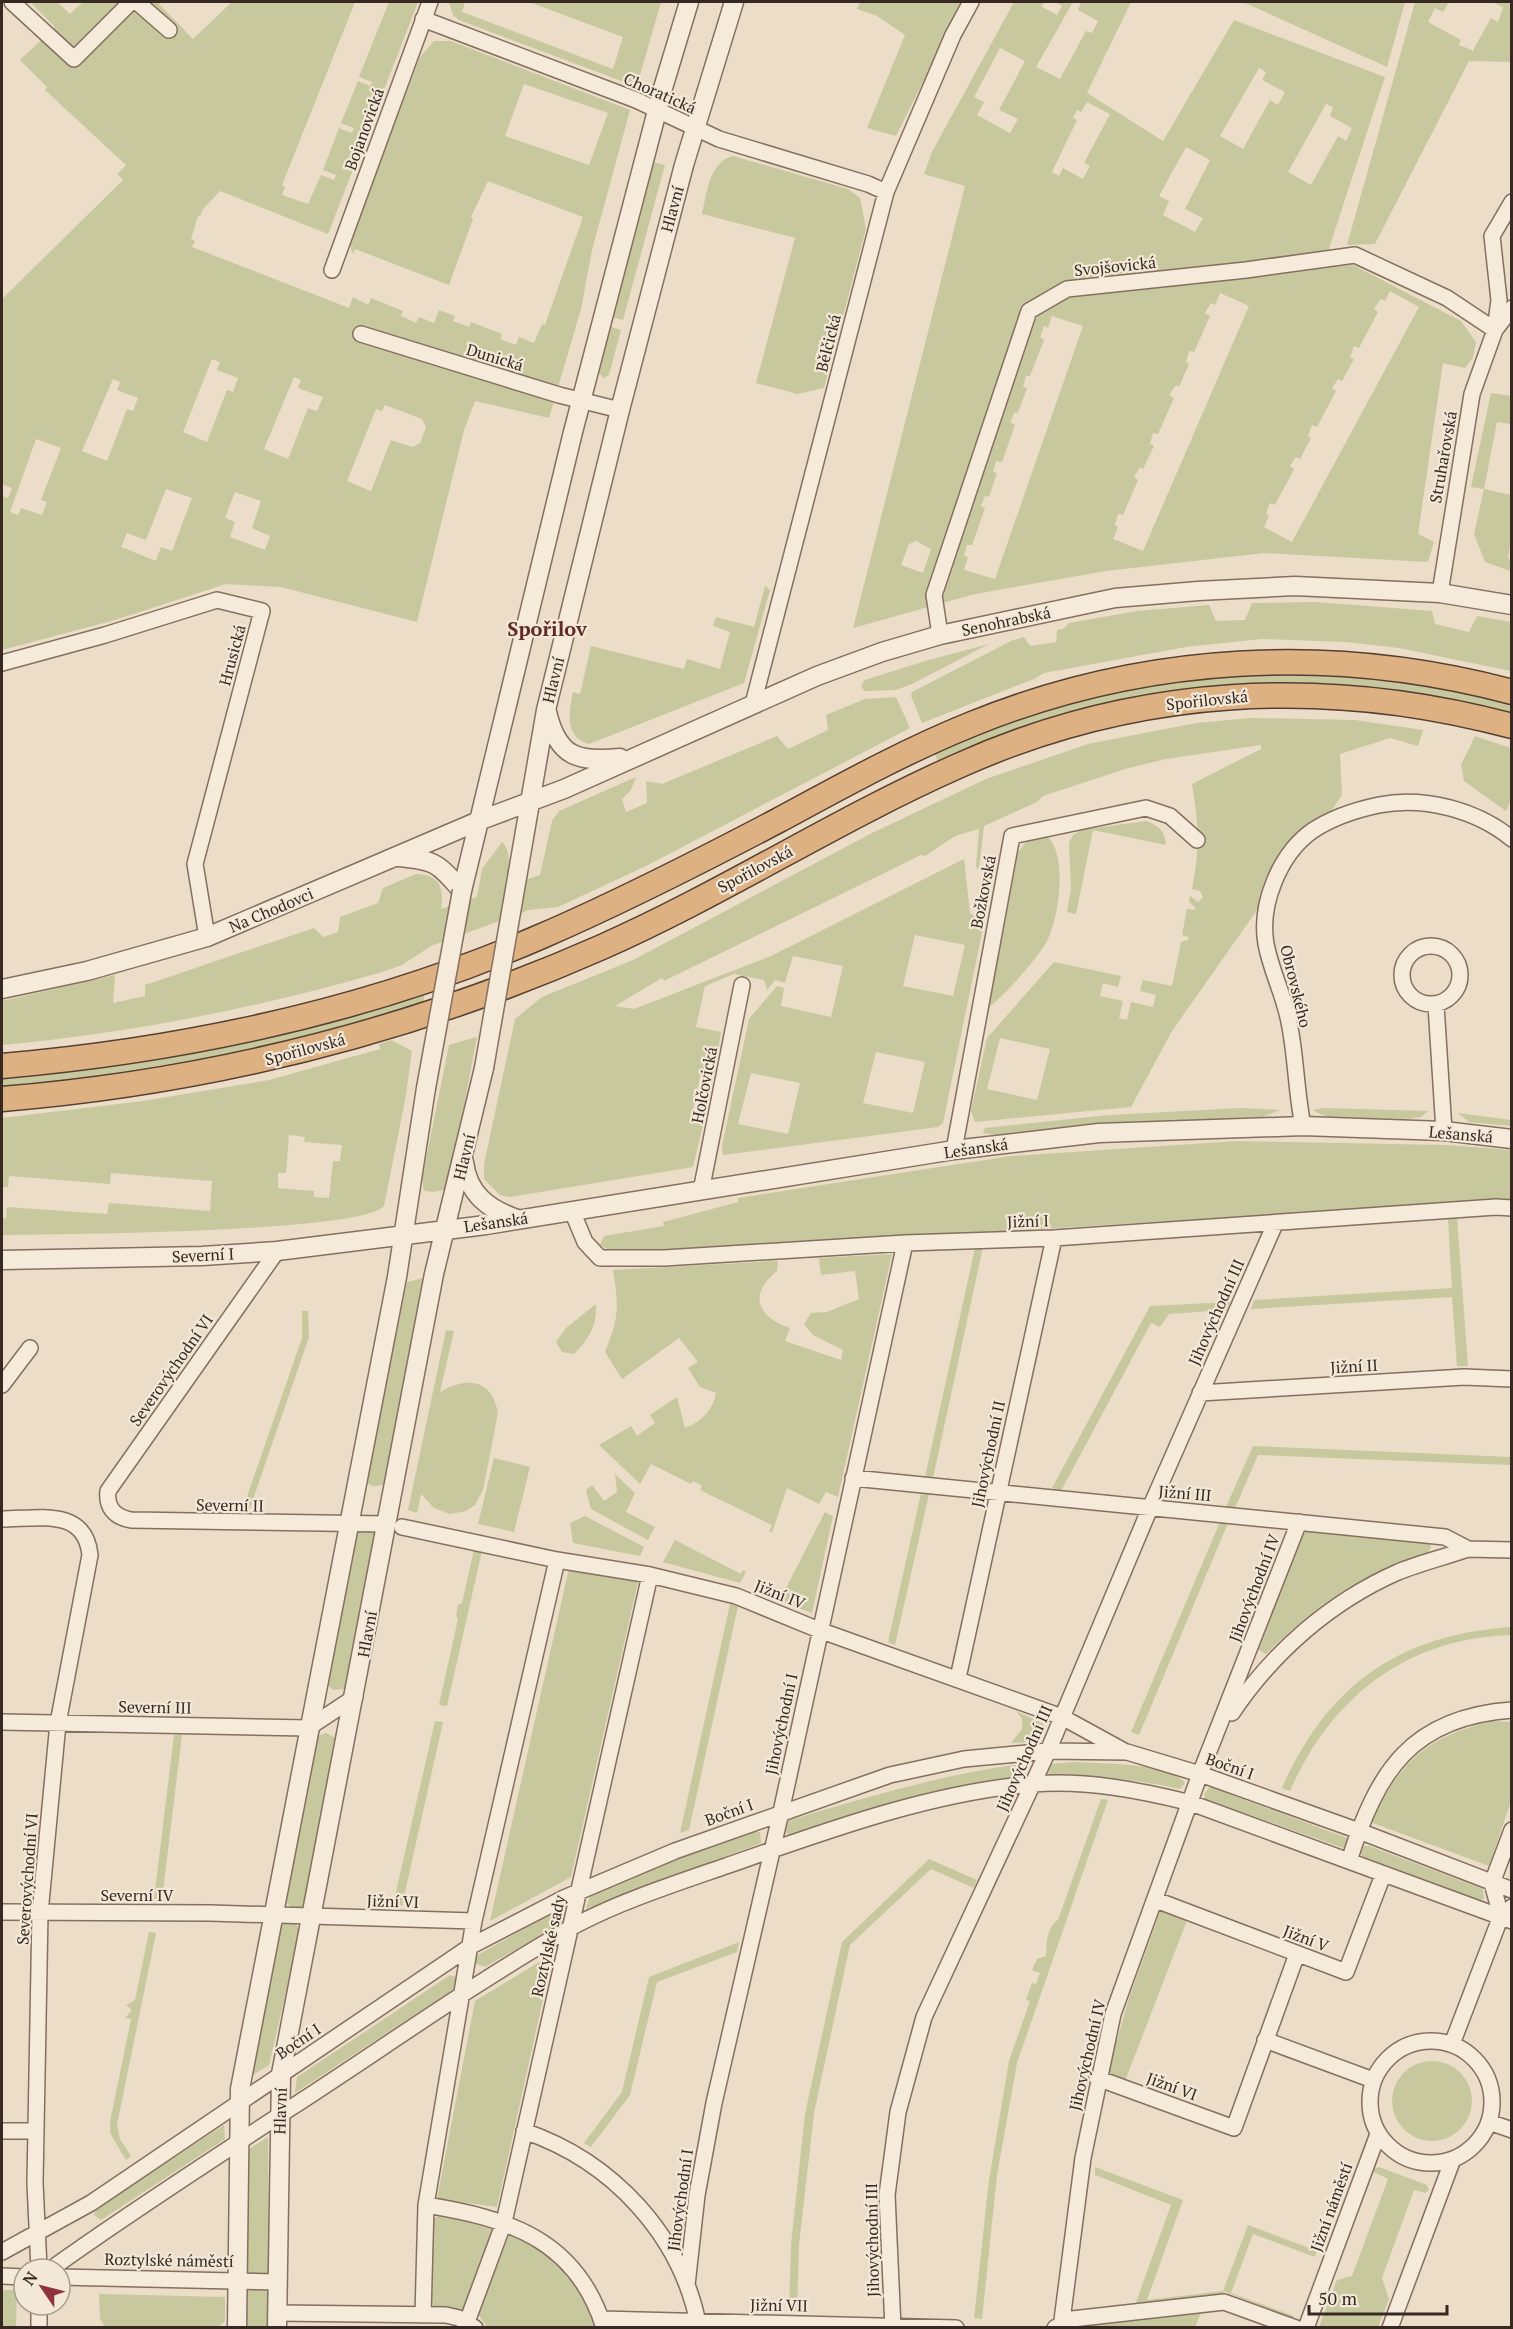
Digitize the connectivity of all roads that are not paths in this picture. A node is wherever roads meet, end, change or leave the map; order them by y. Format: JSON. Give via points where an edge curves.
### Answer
{"nodes":[{"id":1,"x":12,"y":2,"type":"edge"},
{"id":2,"x":131,"y":2,"type":"edge"},
{"id":3,"x":137,"y":2,"type":"edge"},
{"id":4,"x":430,"y":2,"type":"edge"},
{"id":5,"x":688,"y":2,"type":"edge"},
{"id":6,"x":734,"y":2,"type":"edge"},
{"id":7,"x":971,"y":2,"type":"edge"},
{"id":8,"x":423,"y":19,"type":"junction"},
{"id":9,"x":169,"y":30,"type":"dead end"},
{"id":10,"x":657,"y":111,"type":"junction"},
{"id":11,"x":696,"y":129,"type":"junction"},
{"id":12,"x":886,"y":192,"type":"junction"},
{"id":13,"x":1512,"y":202,"type":"edge"},
{"id":14,"x":332,"y":270,"type":"dead end"},
{"id":15,"x":1512,"y":308,"type":"edge"},
{"id":16,"x":1495,"y":330,"type":"junction"},
{"id":17,"x":361,"y":334,"type":"dead end"},
{"id":18,"x":582,"y":401,"type":"junction"},
{"id":19,"x":620,"y":410,"type":"junction"},
{"id":20,"x":1440,"y":593,"type":"junction"},
{"id":21,"x":1512,"y":605,"type":"edge"},
{"id":22,"x":940,"y":636,"type":"junction"},
{"id":23,"x":2,"y":663,"type":"edge"},
{"id":24,"x":1512,"y":692,"type":"edge"},
{"id":25,"x":753,"y":704,"type":"junction"},
{"id":26,"x":546,"y":710,"type":"junction"},
{"id":27,"x":1512,"y":726,"type":"edge"},
{"id":28,"x":634,"y":757,"type":"junction"},
{"id":29,"x":530,"y":800,"type":"junction"},
{"id":30,"x":481,"y":820,"type":"junction"},
{"id":31,"x":1512,"y":839,"type":"edge"},
{"id":32,"x":1197,"y":840,"type":"dead end"},
{"id":33,"x":393,"y":857,"type":"junction"},
{"id":34,"x":462,"y":891,"type":"junction"},
{"id":35,"x":207,"y":937,"type":"junction"},
{"id":36,"x":742,"y":985,"type":"dead end"},
{"id":37,"x":2,"y":989,"type":"edge"},
{"id":38,"x":1436,"y":1005,"type":"dead end"},
{"id":39,"x":2,"y":1066,"type":"edge"},
{"id":40,"x":2,"y":1099,"type":"edge"},
{"id":41,"x":1303,"y":1125,"type":"junction"},
{"id":42,"x":1444,"y":1131,"type":"junction"},
{"id":43,"x":1512,"y":1138,"type":"edge"},
{"id":44,"x":954,"y":1150,"type":"junction"},
{"id":45,"x":464,"y":1161,"type":"junction"},
{"id":46,"x":701,"y":1191,"type":"junction"},
{"id":47,"x":1512,"y":1208,"type":"edge"},
{"id":48,"x":572,"y":1211,"type":"junction"},
{"id":49,"x":518,"y":1220,"type":"junction"},
{"id":50,"x":1275,"y":1224,"type":"junction"},
{"id":51,"x":446,"y":1230,"type":"junction"},
{"id":52,"x":403,"y":1235,"type":"junction"},
{"id":53,"x":1054,"y":1238,"type":"junction"},
{"id":54,"x":905,"y":1243,"type":"junction"},
{"id":55,"x":277,"y":1251,"type":"junction"},
{"id":56,"x":2,"y":1262,"type":"edge"},
{"id":57,"x":30,"y":1348,"type":"dead end"},
{"id":58,"x":1512,"y":1379,"type":"edge"},
{"id":59,"x":2,"y":1385,"type":"edge"},
{"id":60,"x":1200,"y":1393,"type":"junction"},
{"id":61,"x":853,"y":1478,"type":"junction"},
{"id":62,"x":998,"y":1492,"type":"junction"},
{"id":63,"x":1150,"y":1508,"type":"junction"},
{"id":64,"x":113,"y":1513,"type":"joint"},
{"id":65,"x":2,"y":1519,"type":"edge"},
{"id":66,"x":1299,"y":1522,"type":"junction"},
{"id":67,"x":348,"y":1525,"type":"junction"},
{"id":68,"x":394,"y":1525,"type":"junction"},
{"id":69,"x":1468,"y":1549,"type":"junction"},
{"id":70,"x":1512,"y":1550,"type":"edge"},
{"id":71,"x":557,"y":1560,"type":"junction"},
{"id":72,"x":650,"y":1575,"type":"junction"},
{"id":73,"x":819,"y":1629,"type":"junction"},
{"id":74,"x":958,"y":1678,"type":"junction"},
{"id":75,"x":355,"y":1697,"type":"junction"},
{"id":76,"x":1512,"y":1710,"type":"edge"},
{"id":77,"x":1062,"y":1717,"type":"junction"},
{"id":78,"x":2,"y":1722,"type":"edge"},
{"id":79,"x":58,"y":1723,"type":"junction"},
{"id":80,"x":308,"y":1728,"type":"junction"},
{"id":81,"x":1217,"y":1734,"type":"junction"},
{"id":82,"x":1048,"y":1752,"type":"junction"},
{"id":83,"x":1127,"y":1752,"type":"junction"},
{"id":84,"x":1200,"y":1774,"type":"junction"},
{"id":85,"x":1033,"y":1784,"type":"junction"},
{"id":86,"x":1191,"y":1803,"type":"junction"},
{"id":87,"x":781,"y":1812,"type":"junction"},
{"id":88,"x":1512,"y":1830,"type":"edge"},
{"id":89,"x":1359,"y":1831,"type":"junction"},
{"id":90,"x":772,"y":1850,"type":"junction"},
{"id":91,"x":1349,"y":1861,"type":"junction"},
{"id":92,"x":1383,"y":1875,"type":"junction"},
{"id":93,"x":1492,"y":1883,"type":"junction"},
{"id":94,"x":1512,"y":1890,"type":"edge"},
{"id":95,"x":579,"y":1891,"type":"junction"},
{"id":96,"x":1156,"y":1900,"type":"junction"},
{"id":97,"x":2,"y":1912,"type":"edge"},
{"id":98,"x":40,"y":1913,"type":"junction"},
{"id":99,"x":273,"y":1914,"type":"junction"},
{"id":100,"x":1508,"y":1915,"type":"edge"},
{"id":101,"x":312,"y":1917,"type":"junction"},
{"id":102,"x":474,"y":1921,"type":"junction"},
{"id":103,"x":570,"y":1928,"type":"junction"},
{"id":104,"x":471,"y":1946,"type":"junction"},
{"id":105,"x":1297,"y":1954,"type":"junction"},
{"id":106,"x":464,"y":1991,"type":"junction"},
{"id":107,"x":1265,"y":2040,"type":"junction"},
{"id":108,"x":1452,"y":2044,"type":"junction"},
{"id":109,"x":281,"y":2074,"type":"junction"},
{"id":110,"x":1097,"y":2078,"type":"junction"},
{"id":111,"x":1373,"y":2080,"type":"junction"},
{"id":112,"x":238,"y":2103,"type":"junction"},
{"id":113,"x":279,"y":2116,"type":"junction"},
{"id":114,"x":1489,"y":2122,"type":"junction"},
{"id":115,"x":1512,"y":2130,"type":"edge"},
{"id":116,"x":2,"y":2131,"type":"edge"},
{"id":117,"x":36,"y":2131,"type":"junction"},
{"id":118,"x":524,"y":2131,"type":"junction"},
{"id":119,"x":1378,"y":2134,"type":"junction"},
{"id":120,"x":238,"y":2143,"type":"junction"},
{"id":121,"x":1453,"y":2159,"type":"junction"},
{"id":122,"x":426,"y":2205,"type":"junction"},
{"id":123,"x":504,"y":2222,"type":"junction"},
{"id":124,"x":36,"y":2232,"type":"junction"},
{"id":125,"x":2,"y":2252,"type":"edge"},
{"id":126,"x":38,"y":2257,"type":"edge"},
{"id":127,"x":69,"y":2257,"type":"edge"},
{"id":128,"x":72,"y":2277,"type":"edge"},
{"id":129,"x":238,"y":2279,"type":"junction"},
{"id":130,"x":278,"y":2282,"type":"junction"},
{"id":131,"x":687,"y":2284,"type":"junction"},
{"id":132,"x":423,"y":2315,"type":"junction"},
{"id":133,"x":277,"y":2320,"type":"edge"},
{"id":134,"x":603,"y":2324,"type":"edge"},
{"id":135,"x":471,"y":2325,"type":"edge"},
{"id":136,"x":698,"y":2325,"type":"edge"},
{"id":137,"x":892,"y":2327,"type":"edge"},
{"id":138,"x":1059,"y":2327,"type":"edge"},
{"id":139,"x":237,"y":2328,"type":"edge"},
{"id":140,"x":956,"y":2328,"type":"edge"},
{"id":141,"x":1296,"y":2328,"type":"edge"},
{"id":142,"x":1306,"y":2328,"type":"edge"},
{"id":143,"x":1390,"y":2328,"type":"edge"}],
"edges":[{"from":1,"to":2,"type":"street","via":[[74,59]]},
{"from":3,"to":9,"type":"street"},
{"from":4,"to":8,"type":"street","name":"Bojanovická"},
{"from":5,"to":10,"type":"street"},
{"from":6,"to":11,"type":"street","name":"Hlavní"},
{"from":7,"to":12,"type":"street","name":"Bělčická"},
{"from":8,"to":10,"type":"street","name":"Choratická"},
{"from":8,"to":14,"type":"street","name":"Bojanovická"},
{"from":10,"to":11,"type":"street","name":"Choratická"},
{"from":10,"to":18,"type":"street"},
{"from":11,"to":12,"type":"street","name":"Choratická"},
{"from":11,"to":19,"type":"street","name":"Hlavní"},
{"from":12,"to":25,"type":"street","name":"Bělčická"},
{"from":13,"to":16,"type":"street","name":"Struhařovská","via":[[1492,236],[1498,300]]},
{"from":15,"to":16,"type":"street","name":"Struhařovská"},
{"from":16,"to":20,"type":"street","name":"Struhařovská","via":[[1472,394]]},
{"from":16,"to":22,"type":"street","name":"Svojšovická","via":[[1447,298],[1356,255],[1067,289],[1029,311],[934,595]]},
{"from":17,"to":18,"type":"street","name":"Dunická"},
{"from":18,"to":19,"type":"street","name":"Dunická"},
{"from":18,"to":30,"type":"street"},
{"from":19,"to":26,"type":"street","name":"Hlavní"},
{"from":20,"to":21,"type":"street","name":"Senohrabská"},
{"from":20,"to":22,"type":"street","name":"Senohrabská","via":[[1295,586],[1116,597]]},
{"from":22,"to":25,"type":"street","name":"Senohrabská","via":[[882,652]]},
{"from":23,"to":35,"type":"street","name":"Hrusická","via":[[217,600],[262,611],[195,864]]},
{"from":24,"to":39,"type":"highway","name":"Spořilovská","via":[[1396,668],[1295,661],[1194,667],[1087,687],[950,733],[663,880],[539,938],[470,964],[350,1003],[245,1030],[84,1057]]},
{"from":25,"to":28,"type":"street","name":"Senohrabská"},
{"from":26,"to":28,"type":"street","via":[[554,734],[567,752],[593,761]]},
{"from":26,"to":29,"type":"street","name":"Hlavní"},
{"from":27,"to":40,"type":"highway","name":"Spořilovská","via":[[1417,705],[1320,694],[1196,700],[1099,717],[1028,738],[957,766],[642,928],[554,968],[461,1002],[254,1062],[132,1083]]},
{"from":28,"to":29,"type":"street","name":"Senohrabská"},
{"from":29,"to":30,"type":"street","name":"Na Chodovci"},
{"from":29,"to":45,"type":"street","name":"Hlavní","bridge":true},
{"from":30,"to":33,"type":"street","name":"Na Chodovci"},
{"from":30,"to":34,"type":"street"},
{"from":31,"to":41,"type":"street","name":"Obrovského","via":[[1477,818],[1450,808],[1424,803],[1387,804],[1354,810],[1330,820],[1294,848],[1272,887],[1266,910],[1266,941],[1290,1023]]},
{"from":32,"to":44,"type":"street","name":"Božkovská","via":[[1170,816],[1146,808],[1012,836]]},
{"from":33,"to":34,"type":"street","via":[[427,859],[446,872]]},
{"from":33,"to":35,"type":"street","name":"Na Chodovci"},
{"from":34,"to":52,"type":"street","bridge":true},
{"from":35,"to":37,"type":"street","name":"Na Chodovci","via":[[87,971]]},
{"from":36,"to":46,"type":"street","name":"Holčovická"},
{"from":38,"to":42,"type":"street"},
{"from":41,"to":42,"type":"street","name":"Lešanská"},
{"from":41,"to":44,"type":"street","name":"Lešanská","via":[[1099,1133]]},
{"from":42,"to":43,"type":"street","name":"Lešanská"},
{"from":44,"to":46,"type":"street","name":"Lešanská"},
{"from":45,"to":49,"type":"street","via":[[465,1173],[479,1198],[496,1212]]},
{"from":45,"to":51,"type":"street","name":"Hlavní"},
{"from":46,"to":48,"type":"street","name":"Lešanská"},
{"from":47,"to":50,"type":"street","name":"Jižní I"},
{"from":48,"to":49,"type":"street","name":"Lešanská"},
{"from":48,"to":54,"type":"street","name":"Jižní I","via":[[585,1242],[600,1258],[664,1258]]},
{"from":49,"to":51,"type":"street","name":"Lešanská"},
{"from":50,"to":53,"type":"street","name":"Jižní I"},
{"from":50,"to":60,"type":"street","name":"Jihovýchodní III"},
{"from":51,"to":52,"type":"street","name":"Lešanská"},
{"from":51,"to":68,"type":"street","name":"Hlavní","via":[[434,1274]]},
{"from":52,"to":55,"type":"street","name":"Severní I"},
{"from":52,"to":67,"type":"street"},
{"from":53,"to":54,"type":"street","name":"Jižní I"},
{"from":53,"to":62,"type":"street","name":"Jihovýchodní II"},
{"from":54,"to":61,"type":"street","name":"Jihovýchodní I"},
{"from":55,"to":56,"type":"street","name":"Severní I"},
{"from":55,"to":64,"type":"street","name":"Severovýchodní VI","via":[[108,1491]]},
{"from":57,"to":59,"type":"street"},
{"from":58,"to":60,"type":"street","name":"Jižní II","via":[[1464,1377]]},
{"from":60,"to":63,"type":"street","name":"Jihovýchodní III"},
{"from":61,"to":62,"type":"street","name":"Jižní III"},
{"from":61,"to":73,"type":"street","name":"Jihovýchodní I"},
{"from":62,"to":63,"type":"street","name":"Jižní III"},
{"from":62,"to":74,"type":"street","name":"Jihovýchodní II"},
{"from":63,"to":66,"type":"street","name":"Jižní III"},
{"from":63,"to":77,"type":"street","name":"Jihovýchodní III"},
{"from":64,"to":67,"type":"street","name":"Severní II","via":[[131,1520]]},
{"from":65,"to":79,"type":"street","name":"Severovýchodní VI","via":[[66,1519],[83,1533],[90,1555]]},
{"from":66,"to":69,"type":"street","name":"Jižní III","via":[[1445,1537]]},
{"from":66,"to":81,"type":"street","name":"Jihovýchodní IV"},
{"from":67,"to":68,"type":"street","name":"Severní II"},
{"from":67,"to":80,"type":"street"},
{"from":68,"to":71,"type":"street","name":"Jižní IV"},
{"from":68,"to":75,"type":"street","name":"Hlavní"},
{"from":69,"to":70,"type":"street","name":"Jižní III"},
{"from":69,"to":81,"type":"street","name":"Jihovýchodní IV","via":[[1398,1572],[1335,1606],[1287,1646],[1247,1691]]},
{"from":71,"to":72,"type":"street","name":"Jižní IV"},
{"from":71,"to":102,"type":"street"},
{"from":72,"to":73,"type":"street","name":"Jižní IV","via":[[736,1596]]},
{"from":72,"to":95,"type":"street","name":"Roztylské sady"},
{"from":73,"to":74,"type":"street","name":"Jižní IV"},
{"from":73,"to":87,"type":"street","name":"Jihovýchodní I"},
{"from":74,"to":77,"type":"street","name":"Jižní IV"},
{"from":75,"to":80,"type":"street"},
{"from":75,"to":101,"type":"street","name":"Hlavní"},
{"from":76,"to":89,"type":"street","via":[[1465,1716],[1418,1740],[1399,1756],[1384,1777]]},
{"from":77,"to":82,"type":"street","name":"Jihovýchodní III"},
{"from":77,"to":83,"type":"street","name":"Jižní IV"},
{"from":78,"to":79,"type":"street","name":"Severní III"},
{"from":79,"to":80,"type":"street","name":"Severní III"},
{"from":79,"to":98,"type":"street","name":"Severovýchodní VI"},
{"from":80,"to":99,"type":"street"},
{"from":81,"to":84,"type":"street","name":"Jihovýchodní IV"},
{"from":82,"to":83,"type":"street","name":"Boční I"},
{"from":82,"to":85,"type":"street","name":"Jihovýchodní III"},
{"from":82,"to":87,"type":"street","name":"Boční I","via":[[964,1759],[890,1775]]},
{"from":83,"to":84,"type":"street","name":"Boční I"},
{"from":84,"to":86,"type":"street","name":"Jihovýchodní IV"},
{"from":84,"to":89,"type":"street","name":"Boční I"},
{"from":85,"to":86,"type":"street","via":[[1071,1783],[1137,1790]]},
{"from":85,"to":90,"type":"street","via":[[970,1793],[895,1811]]},
{"from":85,"to":137,"type":"street","name":"Jihovýchodní III","via":[[924,2017],[898,2112],[887,2195]]},
{"from":86,"to":91,"type":"street"},
{"from":86,"to":96,"type":"street","name":"Jihovýchodní IV"},
{"from":87,"to":90,"type":"street","name":"Jihovýchodní I"},
{"from":87,"to":95,"type":"street","name":"Boční I"},
{"from":88,"to":93,"type":"street"},
{"from":89,"to":91,"type":"street"},
{"from":89,"to":93,"type":"street","name":"Boční I"},
{"from":90,"to":103,"type":"street","via":[[667,1886]]},
{"from":90,"to":131,"type":"street","name":"Jihovýchodní I","via":[[714,2103],[697,2194]]},
{"from":91,"to":92,"type":"street"},
{"from":92,"to":100,"type":"street"},
{"from":92,"to":105,"type":"street","name":"Jižní V","via":[[1346,1972]]},
{"from":93,"to":94,"type":"street","name":"Boční I"},
{"from":93,"to":100,"type":"street"},
{"from":95,"to":103,"type":"street","name":"Roztylské sady"},
{"from":95,"to":104,"type":"street","name":"Boční I"},
{"from":96,"to":105,"type":"street","name":"Jižní V"},
{"from":96,"to":110,"type":"street","name":"Jihovýchodní IV","via":[[1113,2014]]},
{"from":97,"to":98,"type":"street","name":"Severní IV"},
{"from":98,"to":99,"type":"street","name":"Severní IV"},
{"from":98,"to":117,"type":"street","name":"Severovýchodní VI"},
{"from":99,"to":101,"type":"street","name":"Severní IV"},
{"from":99,"to":112,"type":"street"},
{"from":100,"to":108,"type":"street"},
{"from":101,"to":102,"type":"street","name":"Jižní VI"},
{"from":101,"to":109,"type":"street","name":"Hlavní"},
{"from":102,"to":104,"type":"street"},
{"from":103,"to":106,"type":"street"},
{"from":103,"to":118,"type":"street","name":"Roztylské sady"},
{"from":104,"to":106,"type":"street"},
{"from":104,"to":109,"type":"street","name":"Boční I"},
{"from":105,"to":107,"type":"street"},
{"from":106,"to":113,"type":"street"},
{"from":106,"to":122,"type":"street"},
{"from":107,"to":110,"type":"street","name":"Jižní VI","via":[[1234,2127]]},
{"from":107,"to":111,"type":"street"},
{"from":108,"to":111,"type":"street","via":[[1433,2040],[1397,2050]]},
{"from":108,"to":114,"type":"street","via":[[1468,2053],[1490,2084]]},
{"from":109,"to":112,"type":"street","name":"Boční I"},
{"from":109,"to":113,"type":"street","name":"Hlavní"},
{"from":110,"to":138,"type":"street","name":"Jihovýchodní IV"},
{"from":111,"to":119,"type":"street","via":[[1369,2098]]},
{"from":112,"to":120,"type":"street"},
{"from":112,"to":124,"type":"street","name":"Boční I","via":[[91,2203]]},
{"from":113,"to":120,"type":"street"},
{"from":113,"to":130,"type":"street","name":"Hlavní"},
{"from":114,"to":115,"type":"street"},
{"from":114,"to":121,"type":"street","via":[[1481,2138]]},
{"from":116,"to":117,"type":"street"},
{"from":117,"to":124,"type":"street","name":"Severovýchodní VI"},
{"from":118,"to":123,"type":"street","name":"Roztylské sady"},
{"from":118,"to":131,"type":"street","via":[[579,2156],[615,2182],[652,2222]]},
{"from":119,"to":121,"type":"street","via":[[1403,2157],[1437,2163]]},
{"from":119,"to":142,"type":"street","name":"Jižní náměstí"},
{"from":120,"to":127,"type":"street"},
{"from":120,"to":129,"type":"street"},
{"from":121,"to":143,"type":"street"},
{"from":122,"to":123,"type":"street"},
{"from":122,"to":132,"type":"street"},
{"from":123,"to":134,"type":"street","via":[[536,2238],[568,2264],[583,2283]]},
{"from":123,"to":135,"type":"street","name":"Roztylské sady"},
{"from":124,"to":125,"type":"street"},
{"from":124,"to":126,"type":"street","name":"Severovýchodní VI"},
{"from":128,"to":129,"type":"street","name":"Roztylské náměstí"},
{"from":129,"to":130,"type":"street","name":"Roztylské náměstí"},
{"from":129,"to":139,"type":"street"},
{"from":130,"to":133,"type":"street","name":"Hlavní"},
{"from":131,"to":136,"type":"street"},
{"from":132,"to":133,"type":"street"},
{"from":132,"to":135,"type":"street","via":[[452,2316]]},
{"from":134,"to":136,"type":"street","name":"Jižní VII"},
{"from":136,"to":137,"type":"street","name":"Jižní VII"},
{"from":137,"to":140,"type":"street","name":"Jižní VII"},
{"from":138,"to":141,"type":"street","via":[[1072,2319],[1224,2302]]}]}
